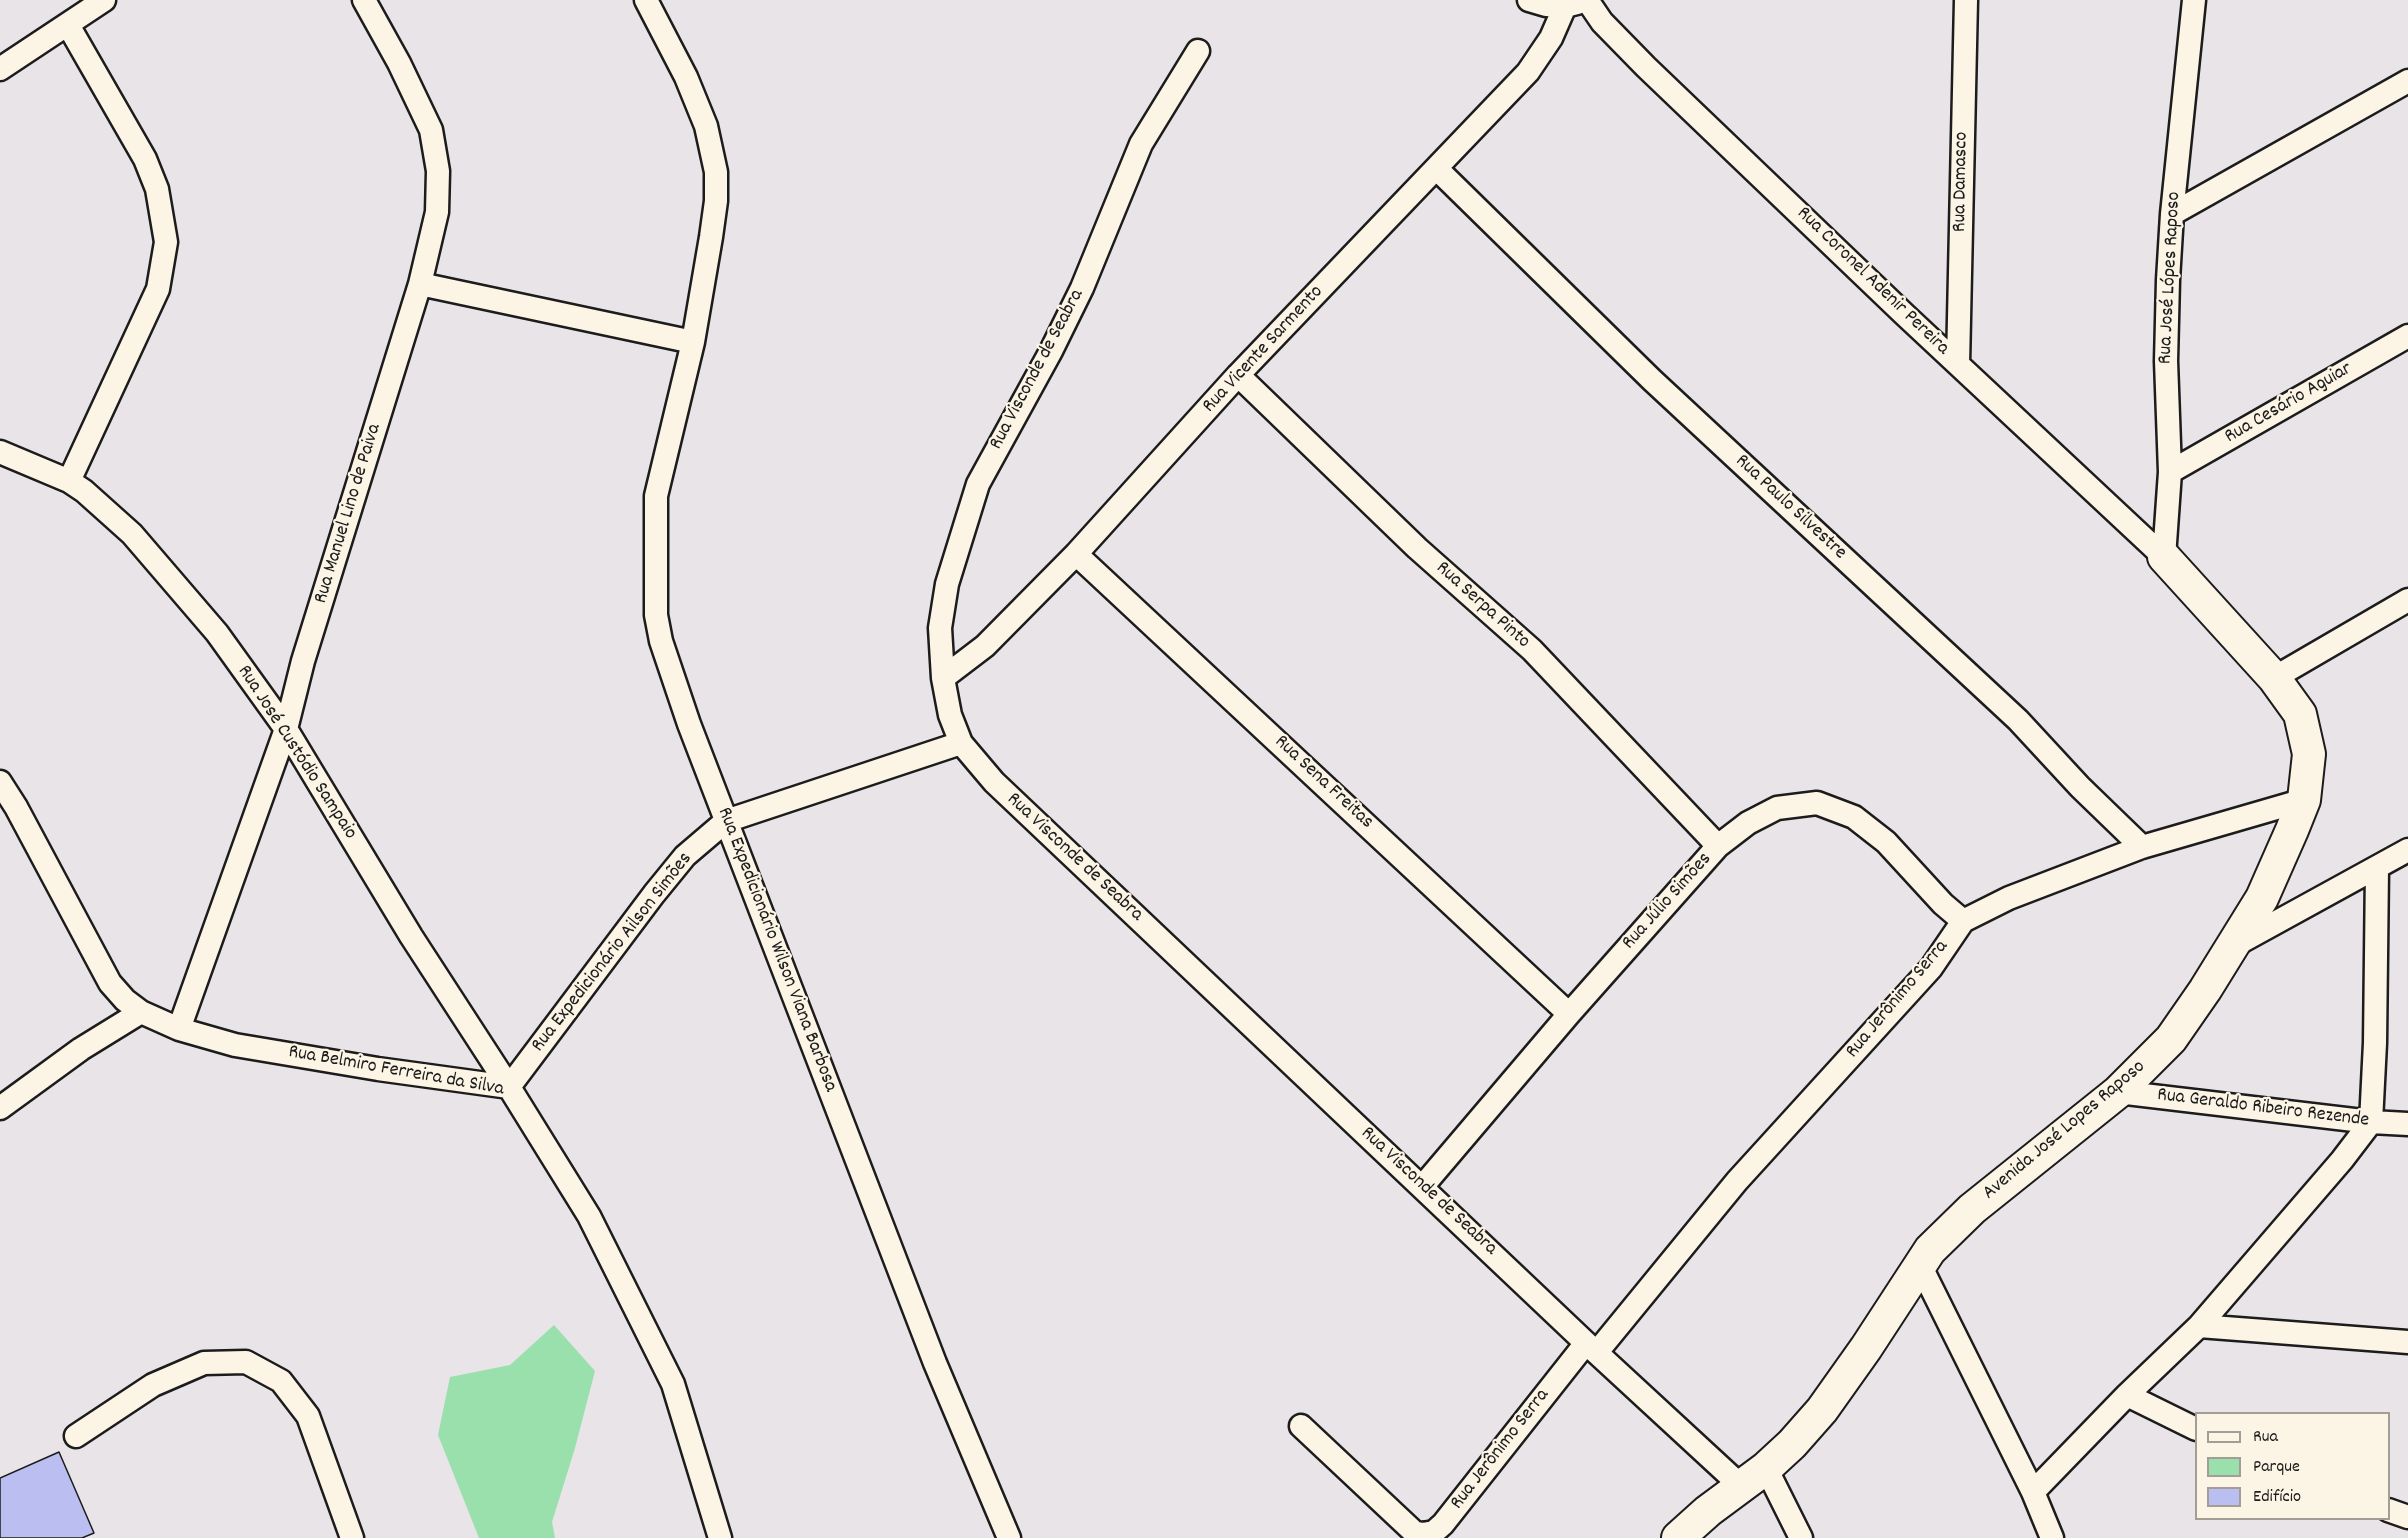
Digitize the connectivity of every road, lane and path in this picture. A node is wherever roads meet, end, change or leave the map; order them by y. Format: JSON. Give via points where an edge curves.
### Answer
{"nodes":[{"id":1,"x":104,"y":0,"type":"edge"},
{"id":2,"x":364,"y":0,"type":"edge"},
{"id":3,"x":646,"y":0,"type":"edge"},
{"id":4,"x":1529,"y":0,"type":"edge"},
{"id":5,"x":1966,"y":0,"type":"edge"},
{"id":6,"x":2194,"y":0,"type":"edge"},
{"id":7,"x":1580,"y":2,"type":"edge"},
{"id":8,"x":68,"y":25,"type":"junction"},
{"id":9,"x":1198,"y":51,"type":"dead end"},
{"id":10,"x":0,"y":69,"type":"edge"},
{"id":11,"x":2408,"y":81,"type":"edge"},
{"id":12,"x":1437,"y":169,"type":"junction"},
{"id":13,"x":2172,"y":214,"type":"junction"},
{"id":14,"x":420,"y":284,"type":"junction"},
{"id":15,"x":2408,"y":336,"type":"edge"},
{"id":16,"x":693,"y":342,"type":"junction"},
{"id":17,"x":1958,"y":364,"type":"junction"},
{"id":18,"x":1238,"y":375,"type":"junction"},
{"id":19,"x":0,"y":452,"type":"edge"},
{"id":20,"x":2169,"y":472,"type":"junction"},
{"id":21,"x":69,"y":481,"type":"junction"},
{"id":22,"x":1076,"y":554,"type":"junction"},
{"id":23,"x":2164,"y":556,"type":"junction"},
{"id":24,"x":2408,"y":600,"type":"edge"},
{"id":25,"x":944,"y":678,"type":"junction"},
{"id":26,"x":2274,"y":678,"type":"junction"},
{"id":27,"x":286,"y":729,"type":"junction"},
{"id":28,"x":961,"y":743,"type":"junction"},
{"id":29,"x":0,"y":782,"type":"edge"},
{"id":30,"x":2304,"y":800,"type":"junction"},
{"id":31,"x":726,"y":821,"type":"junction"},
{"id":32,"x":1718,"y":846,"type":"junction"},
{"id":33,"x":2142,"y":847,"type":"junction"},
{"id":34,"x":2408,"y":850,"type":"edge"},
{"id":35,"x":2377,"y":868,"type":"junction"},
{"id":36,"x":1963,"y":921,"type":"junction"},
{"id":37,"x":2233,"y":946,"type":"junction"},
{"id":38,"x":141,"y":1012,"type":"junction"},
{"id":39,"x":1569,"y":1014,"type":"junction"},
{"id":40,"x":179,"y":1029,"type":"junction"},
{"id":41,"x":509,"y":1087,"type":"junction"},
{"id":42,"x":2118,"y":1092,"type":"junction"},
{"id":43,"x":0,"y":1108,"type":"edge"},
{"id":44,"x":2371,"y":1122,"type":"junction"},
{"id":45,"x":2408,"y":1124,"type":"edge"},
{"id":46,"x":1422,"y":1187,"type":"junction"},
{"id":47,"x":1920,"y":1265,"type":"junction"},
{"id":48,"x":2199,"y":1326,"type":"junction"},
{"id":49,"x":2408,"y":1342,"type":"edge"},
{"id":50,"x":1591,"y":1347,"type":"junction"},
{"id":51,"x":2127,"y":1395,"type":"junction"},
{"id":52,"x":1300,"y":1426,"type":"dead end"},
{"id":53,"x":2195,"y":1429,"type":"edge"},
{"id":54,"x":76,"y":1436,"type":"dead end"},
{"id":55,"x":1754,"y":1477,"type":"junction"},
{"id":56,"x":2033,"y":1492,"type":"junction"},
{"id":57,"x":2390,"y":1510,"type":"edge"},
{"id":58,"x":2408,"y":1517,"type":"edge"},
{"id":59,"x":352,"y":1538,"type":"edge"},
{"id":60,"x":720,"y":1538,"type":"edge"},
{"id":61,"x":1009,"y":1538,"type":"edge"},
{"id":62,"x":1678,"y":1538,"type":"edge"},
{"id":63,"x":1801,"y":1538,"type":"edge"},
{"id":64,"x":2052,"y":1538,"type":"edge"}],
"edges":[{"from":1,"to":8,"type":"street"},
{"from":2,"to":14,"type":"street","name":"Rua Manuel Lino de Paiva","via":[[431,130],[438,171],[437,212]]},
{"from":3,"to":16,"type":"street","name":"Rua Expedicionário Wilson Viana Barbosa","via":[[702,116],[716,172],[716,201]]},
{"from":4,"to":7,"type":"street","via":[[1546,5]]},
{"from":5,"to":17,"type":"street","name":"Rua Damasco"},
{"from":6,"to":13,"type":"street","name":"Rua José Lópes Raposo"},
{"from":7,"to":12,"type":"street","name":"Rua Vicente Sarmento","via":[[1528,72]]},
{"from":7,"to":17,"type":"street","name":"Rua Coronel Adenir Pereira"},
{"from":8,"to":10,"type":"street"},
{"from":8,"to":21,"type":"street","via":[[145,159],[157,189],[166,242],[158,289]]},
{"from":9,"to":25,"type":"street","name":"Rua Visconde de Seabra","via":[[1141,144],[1082,288],[978,484],[947,584],[940,628]]},
{"from":11,"to":13,"type":"street"},
{"from":12,"to":18,"type":"street","name":"Rua Vicente Sarmento"},
{"from":12,"to":33,"type":"street","name":"Rua Paulo Silvestre","via":[[1652,380],[2018,720]]},
{"from":13,"to":20,"type":"street","name":"Rua José Lópes Raposo","via":[[2166,361]]},
{"from":14,"to":16,"type":"street"},
{"from":14,"to":27,"type":"street","name":"Rua Manuel Lino de Paiva","via":[[303,662]]},
{"from":15,"to":20,"type":"street","name":"Rua Cesário Aguiar"},
{"from":16,"to":31,"type":"street","name":"Rua Expedicionário Wilson Viana Barbosa","via":[[656,496],[656,615],[685,713]]},
{"from":17,"to":23,"type":"street","name":"Rua Coronel Adenir Pereira"},
{"from":18,"to":22,"type":"street","name":"Rua Vicente Sarmento"},
{"from":18,"to":32,"type":"street","name":"Rua Serpa Pinto","via":[[1418,548],[1532,650]]},
{"from":19,"to":21,"type":"street","name":"Rua José Custódio Sampaio"},
{"from":20,"to":23,"type":"street","name":"Rua José Lópes Raposo"},
{"from":21,"to":27,"type":"street","name":"Rua José Custódio Sampaio","via":[[132,534],[178,585]]},
{"from":22,"to":25,"type":"street","name":"Rua Vicente Sarmento","via":[[985,646]]},
{"from":22,"to":39,"type":"street","name":"Rua Sena Freitas"},
{"from":23,"to":26,"type":"street","name":"Avenida José Lopes Raposo"},
{"from":24,"to":26,"type":"street"},
{"from":25,"to":28,"type":"street","name":"Rua Visconde de Seabra","via":[[950,715]]},
{"from":26,"to":30,"type":"street","name":"Avenida José Lopes Raposo","via":[[2300,714],[2309,754]]},
{"from":27,"to":40,"type":"street","name":"Rua Manuel Lino de Paiva"},
{"from":27,"to":41,"type":"street","name":"Rua José Custódio Sampaio","via":[[411,936]]},
{"from":28,"to":31,"type":"street","name":"Rua Expedicionário Ailson Simões"},
{"from":28,"to":46,"type":"street","name":"Rua Visconde de Seabra","via":[[994,782]]},
{"from":29,"to":38,"type":"street","name":"Rua Belmiro Ferreira da Silva","via":[[110,983]]},
{"from":30,"to":33,"type":"street","name":"Rua Jerônimo Serra"},
{"from":30,"to":37,"type":"street","name":"Avenida José Lopes Raposo","via":[[2262,898]]},
{"from":31,"to":41,"type":"street","name":"Rua Expedicionário Ailson Simões","via":[[686,856],[654,894]]},
{"from":31,"to":61,"type":"street","name":"Rua Expedicionário Wilson Viana Barbosa","via":[[935,1363]]},
{"from":32,"to":36,"type":"street","name":"Rua Júlio Simões","via":[[1748,823],[1777,808],[1818,803],[1854,817],[1886,842]]},
{"from":32,"to":39,"type":"street","name":"Rua Júlio Simões"},
{"from":33,"to":36,"type":"street","name":"Rua Jerônimo Serra","via":[[2008,898]]},
{"from":34,"to":35,"type":"street"},
{"from":35,"to":37,"type":"street"},
{"from":35,"to":44,"type":"street"},
{"from":36,"to":50,"type":"street","name":"Rua Jerônimo Serra","via":[[1931,968]]},
{"from":37,"to":42,"type":"street","name":"Avenida José Lopes Raposo","via":[[2171,1039]]},
{"from":38,"to":40,"type":"street","name":"Rua Belmiro Ferreira da Silva"},
{"from":38,"to":43,"type":"street","via":[[81,1049]]},
{"from":39,"to":46,"type":"street","name":"Rua Júlio Simões"},
{"from":40,"to":41,"type":"street","name":"Rua Belmiro Ferreira da Silva","via":[[246,1047]]},
{"from":41,"to":60,"type":"street","name":"Rua Belmiro Ferreira da Silva","via":[[589,1216],[673,1384]]},
{"from":42,"to":44,"type":"street","name":"Rua Geraldo Ribeiro Rezende"},
{"from":42,"to":47,"type":"street","name":"Avenida José Lopes Raposo","via":[[1971,1209]]},
{"from":44,"to":45,"type":"street","name":"Rua Geraldo Ribeiro Rezende"},
{"from":44,"to":48,"type":"street"},
{"from":46,"to":50,"type":"street","name":"Rua Visconde de Seabra"},
{"from":47,"to":55,"type":"street","name":"Avenida José Lopes Raposo","via":[[1821,1410],[1792,1444]]},
{"from":47,"to":56,"type":"street"},
{"from":48,"to":49,"type":"street"},
{"from":48,"to":51,"type":"street"},
{"from":50,"to":52,"type":"street","name":"Rua Jerônimo Serra","via":[[1434,1532],[1415,1533]]},
{"from":50,"to":55,"type":"street","name":"Rua Visconde de Seabra"},
{"from":51,"to":53,"type":"street"},
{"from":51,"to":56,"type":"street"},
{"from":54,"to":59,"type":"street","via":[[153,1385],[204,1364],[246,1362],[281,1381],[308,1416]]},
{"from":55,"to":62,"type":"street","name":"Avenida José Lopes Raposo"},
{"from":55,"to":63,"type":"street"},
{"from":56,"to":64,"type":"street"},
{"from":57,"to":58,"type":"street"}]}
